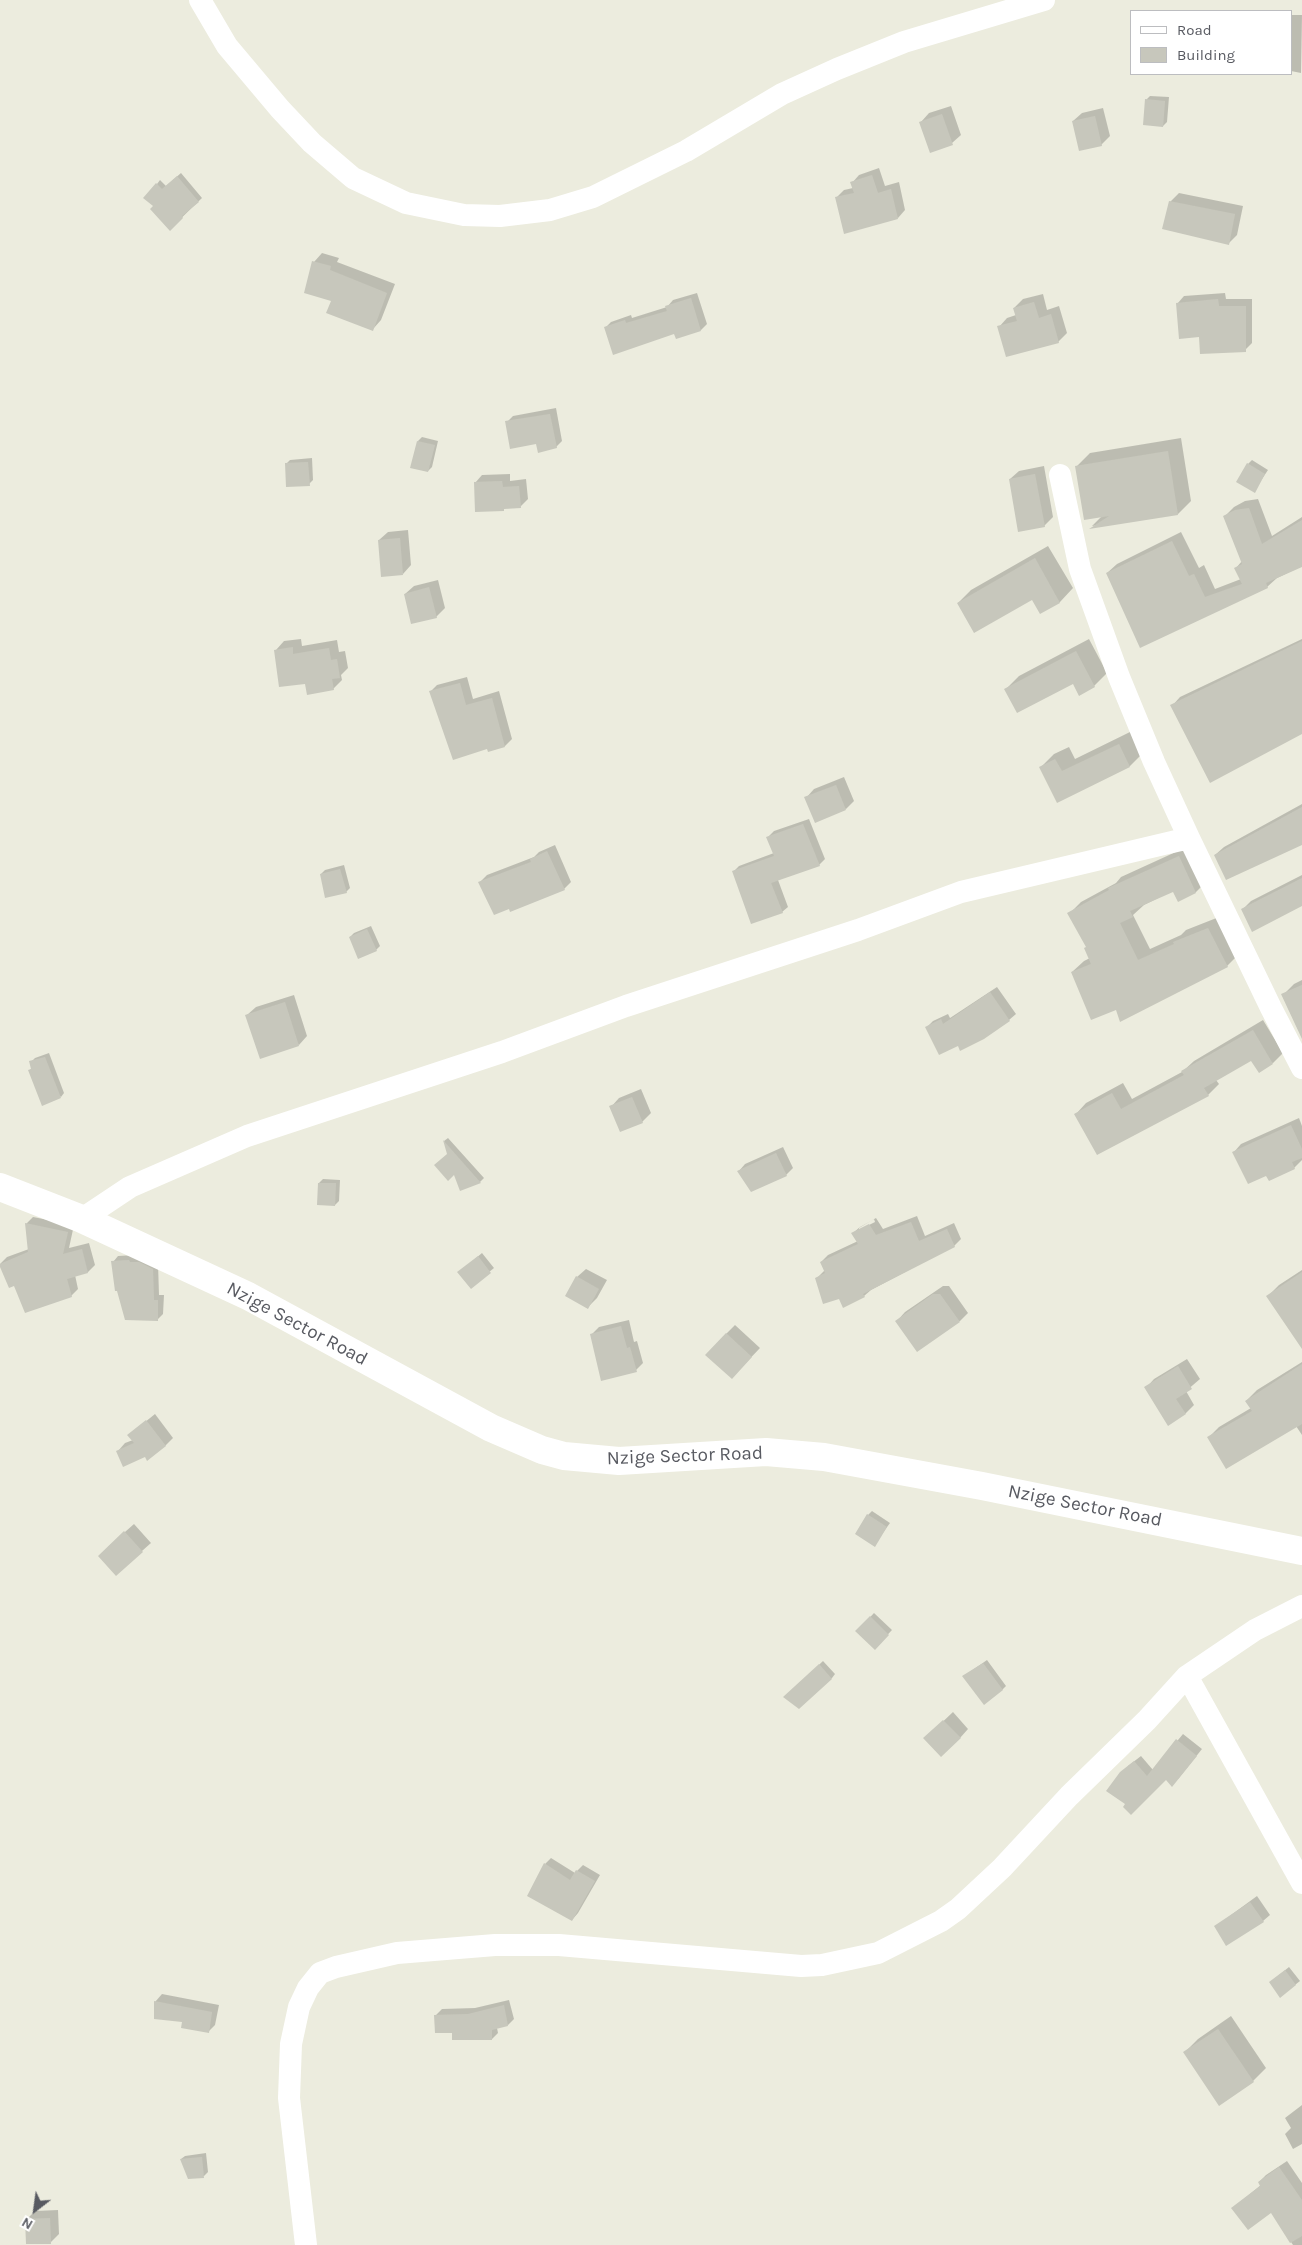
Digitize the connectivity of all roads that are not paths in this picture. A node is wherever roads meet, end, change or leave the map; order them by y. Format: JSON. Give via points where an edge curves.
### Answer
{"nodes":[{"id":1,"x":200,"y":0,"type":"edge"},
{"id":2,"x":1044,"y":0,"type":"edge"},
{"id":3,"x":1060,"y":475,"type":"dead end"},
{"id":4,"x":1189,"y":838,"type":"junction"},
{"id":5,"x":1302,"y":1068,"type":"edge"},
{"id":6,"x":0,"y":1187,"type":"edge"},
{"id":7,"x":82,"y":1219,"type":"junction"},
{"id":8,"x":1302,"y":1551,"type":"edge"},
{"id":9,"x":1302,"y":1606,"type":"edge"},
{"id":10,"x":1187,"y":1676,"type":"junction"},
{"id":11,"x":1302,"y":1882,"type":"edge"},
{"id":12,"x":306,"y":2245,"type":"edge"}],
"edges":[{"from":1,"to":2,"type":"street","via":[[227,46],[280,109],[312,143],[354,178],[406,203],[464,215],[500,216],[550,210],[593,198],[686,151],[782,94],[837,69],[904,42]]},
{"from":3,"to":4,"type":"street","via":[[1078,560],[1092,607],[1154,762]]},
{"from":4,"to":5,"type":"street"},
{"from":4,"to":7,"type":"street","via":[[961,892],[858,930],[626,1006],[502,1052],[247,1136],[130,1187]]},
{"from":6,"to":7,"type":"main road","name":"Nzige Sector Road"},
{"from":7,"to":8,"type":"main road","name":"Nzige Sector Road","via":[[248,1296],[491,1428],[564,1456],[619,1461],[766,1452],[824,1458],[982,1486]]},
{"from":9,"to":10,"type":"street","via":[[1255,1630]]},
{"from":10,"to":11,"type":"street"},
{"from":10,"to":12,"type":"street","via":[[981,1889],[941,1921],[878,1953],[822,1965],[800,1966],[559,1944],[495,1945],[396,1953],[320,1973],[299,2007],[290,2044],[289,2098]]}]}
